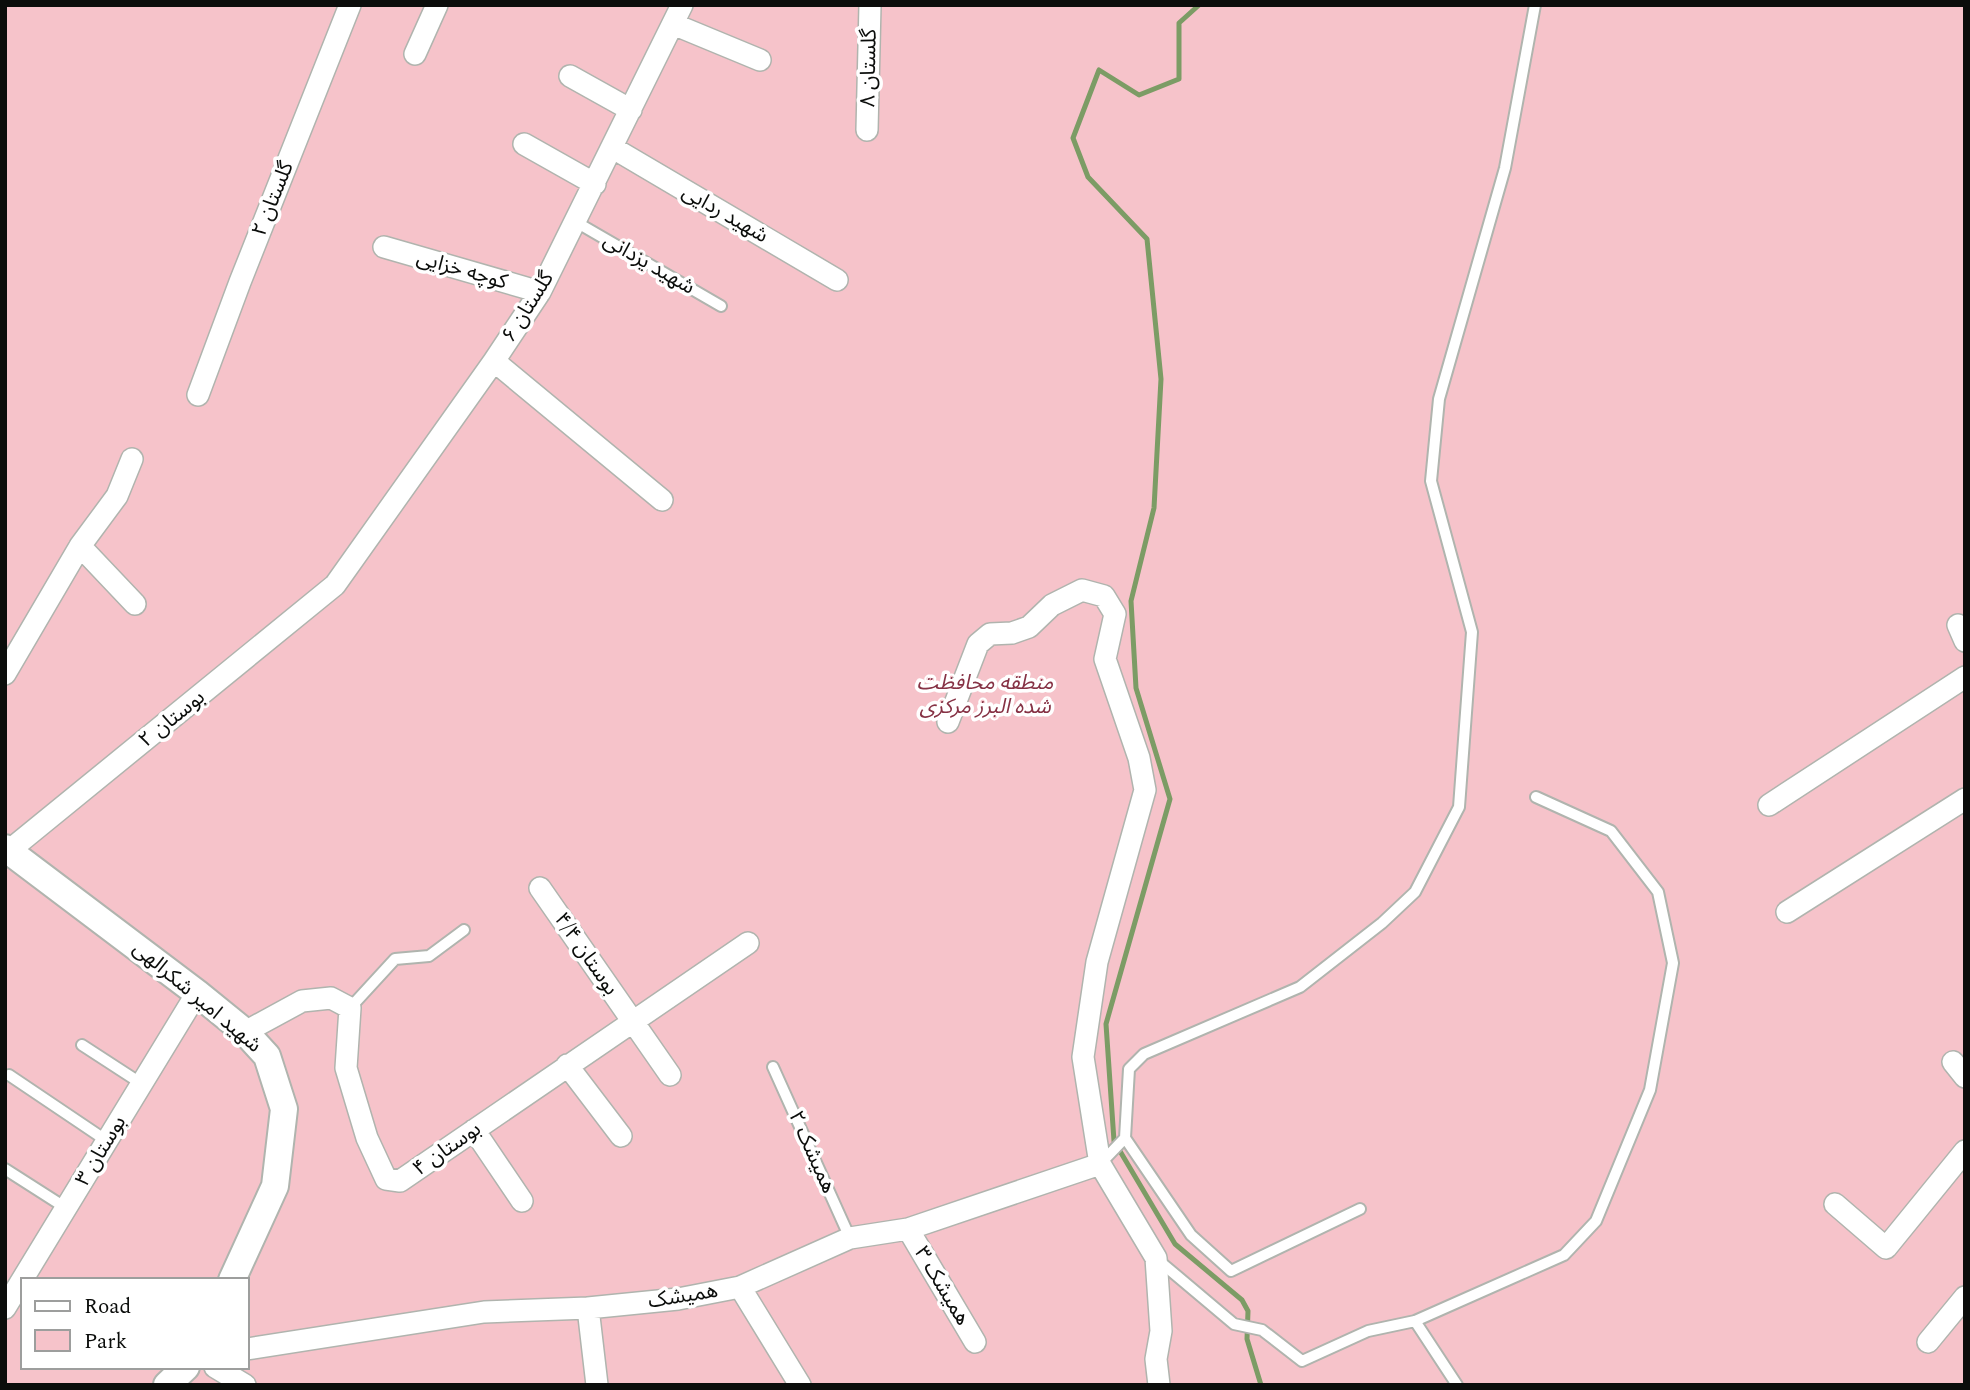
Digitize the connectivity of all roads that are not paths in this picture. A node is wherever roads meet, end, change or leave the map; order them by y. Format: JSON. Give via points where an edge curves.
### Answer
{"nodes":[{"id":1,"x":350,"y":5,"type":"edge"},
{"id":2,"x":437,"y":5,"type":"edge"},
{"id":3,"x":870,"y":5,"type":"edge"},
{"id":4,"x":1535,"y":5,"type":"edge"},
{"id":5,"x":678,"y":15,"type":"edge"},
{"id":6,"x":415,"y":54,"type":"dead end"},
{"id":7,"x":761,"y":60,"type":"dead end"},
{"id":8,"x":570,"y":76,"type":"dead end"},
{"id":9,"x":631,"y":110,"type":"junction"},
{"id":10,"x":867,"y":130,"type":"dead end"},
{"id":11,"x":524,"y":144,"type":"dead end"},
{"id":12,"x":613,"y":148,"type":"junction"},
{"id":13,"x":595,"y":184,"type":"junction"},
{"id":14,"x":576,"y":222,"type":"junction"},
{"id":15,"x":384,"y":247,"type":"dead end"},
{"id":16,"x":837,"y":280,"type":"dead end"},
{"id":17,"x":540,"y":292,"type":"junction"},
{"id":18,"x":722,"y":306,"type":"dead end"},
{"id":19,"x":494,"y":361,"type":"junction"},
{"id":20,"x":198,"y":395,"type":"dead end"},
{"id":21,"x":132,"y":459,"type":"dead end"},
{"id":22,"x":662,"y":499,"type":"dead end"},
{"id":23,"x":80,"y":546,"type":"junction"},
{"id":24,"x":335,"y":585,"type":"joint"},
{"id":25,"x":135,"y":604,"type":"dead end"},
{"id":26,"x":5,"y":674,"type":"edge"},
{"id":27,"x":1965,"y":677,"type":"edge"},
{"id":28,"x":948,"y":722,"type":"dead end"},
{"id":29,"x":1536,"y":797,"type":"dead end"},
{"id":30,"x":1965,"y":799,"type":"edge"},
{"id":31,"x":1769,"y":805,"type":"dead end"},
{"id":32,"x":6,"y":852,"type":"edge"},
{"id":33,"x":540,"y":888,"type":"dead end"},
{"id":34,"x":1787,"y":912,"type":"dead end"},
{"id":35,"x":464,"y":930,"type":"dead end"},
{"id":36,"x":748,"y":943,"type":"dead end"},
{"id":37,"x":197,"y":993,"type":"junction"},
{"id":38,"x":350,"y":1008,"type":"junction"},
{"id":39,"x":632,"y":1021,"type":"junction"},
{"id":40,"x":246,"y":1032,"type":"junction"},
{"id":41,"x":82,"y":1045,"type":"dead end"},
{"id":42,"x":567,"y":1065,"type":"junction"},
{"id":43,"x":773,"y":1067,"type":"dead end"},
{"id":44,"x":9,"y":1075,"type":"dead end"},
{"id":45,"x":670,"y":1075,"type":"dead end"},
{"id":46,"x":142,"y":1084,"type":"junction"},
{"id":47,"x":474,"y":1130,"type":"junction"},
{"id":48,"x":621,"y":1136,"type":"dead end"},
{"id":49,"x":1125,"y":1138,"type":"junction"},
{"id":50,"x":107,"y":1141,"type":"junction"},
{"id":51,"x":1965,"y":1151,"type":"edge"},
{"id":52,"x":1104,"y":1160,"type":"junction"},
{"id":53,"x":5,"y":1169,"type":"edge"},
{"id":54,"x":522,"y":1201,"type":"dead end"},
{"id":55,"x":1835,"y":1204,"type":"dead end"},
{"id":56,"x":66,"y":1208,"type":"junction"},
{"id":57,"x":1360,"y":1209,"type":"dead end"},
{"id":58,"x":908,"y":1229,"type":"junction"},
{"id":59,"x":850,"y":1238,"type":"junction"},
{"id":60,"x":1156,"y":1258,"type":"junction"},
{"id":61,"x":23,"y":1278,"type":"edge"},
{"id":62,"x":233,"y":1278,"type":"edge"},
{"id":63,"x":21,"y":1282,"type":"edge"},
{"id":64,"x":740,"y":1287,"type":"junction"},
{"id":65,"x":1965,"y":1297,"type":"edge"},
{"id":66,"x":5,"y":1308,"type":"edge"},
{"id":67,"x":588,"y":1308,"type":"junction"},
{"id":68,"x":1415,"y":1321,"type":"junction"},
{"id":69,"x":975,"y":1342,"type":"dead end"},
{"id":70,"x":1928,"y":1342,"type":"dead end"},
{"id":71,"x":248,"y":1349,"type":"edge"},
{"id":72,"x":184,"y":1369,"type":"edge"},
{"id":73,"x":218,"y":1369,"type":"edge"},
{"id":74,"x":167,"y":1385,"type":"edge"},
{"id":75,"x":245,"y":1385,"type":"edge"},
{"id":76,"x":597,"y":1385,"type":"edge"},
{"id":77,"x":800,"y":1385,"type":"edge"},
{"id":78,"x":1159,"y":1385,"type":"edge"},
{"id":79,"x":1457,"y":1385,"type":"edge"}],
"edges":[{"from":1,"to":20,"type":"street","name":"گلستان ۲"},
{"from":2,"to":6,"type":"street"},
{"from":3,"to":10,"type":"street","name":"گلستان ۸"},
{"from":4,"to":49,"type":"lane","via":[[1505,169],[1439,399],[1432,467],[1431,481],[1472,632],[1459,807],[1415,892],[1382,923],[1300,986],[1144,1054],[1129,1069]]},
{"from":5,"to":7,"type":"street"},
{"from":5,"to":9,"type":"street","name":"گلستان ۶"},
{"from":8,"to":9,"type":"street"},
{"from":9,"to":12,"type":"street","name":"گلستان ۶"},
{"from":11,"to":13,"type":"street"},
{"from":12,"to":13,"type":"street","name":"گلستان ۶"},
{"from":12,"to":16,"type":"street","name":"شهید ردایی"},
{"from":13,"to":14,"type":"street","name":"گلستان ۶"},
{"from":14,"to":17,"type":"street","name":"گلستان ۶"},
{"from":14,"to":18,"type":"lane","name":"شهید یزدانی"},
{"from":15,"to":17,"type":"street","name":"کوچه خزایی"},
{"from":17,"to":19,"type":"street","name":"گلستان ۶"},
{"from":19,"to":22,"type":"street"},
{"from":19,"to":24,"type":"street","name":"گلستان ۶"},
{"from":21,"to":23,"type":"street","via":[[117,496]]},
{"from":23,"to":25,"type":"street"},
{"from":23,"to":26,"type":"street"},
{"from":24,"to":32,"type":"street","name":"بوستان ۲"},
{"from":27,"to":31,"type":"street"},
{"from":28,"to":52,"type":"street","via":[[978,644],[990,634],[1029,627],[1052,605],[1082,590],[1104,596],[1115,614],[1105,659],[1139,758],[1145,790],[1097,961],[1083,1057]]},
{"from":29,"to":68,"type":"lane","via":[[1611,831],[1658,892],[1673,963],[1650,1090],[1596,1221],[1564,1255]]},
{"from":30,"to":34,"type":"street"},
{"from":32,"to":37,"type":"street","name":"شهید امیر شکرالهی"},
{"from":33,"to":39,"type":"street","name":"بوستان ۴/۴"},
{"from":35,"to":38,"type":"lane","via":[[429,956],[396,959]]},
{"from":36,"to":39,"type":"street","name":"بوستان ۴"},
{"from":37,"to":40,"type":"street","name":"شهید امیر شکرالهی"},
{"from":37,"to":46,"type":"street","name":"بوستان ۳"},
{"from":38,"to":40,"type":"street","via":[[331,998],[302,1001]]},
{"from":38,"to":47,"type":"street","name":"بوستان ۴","via":[[345,1068],[367,1138],[386,1179],[400,1181]]},
{"from":39,"to":42,"type":"street","name":"بوستان ۴"},
{"from":39,"to":45,"type":"street","name":"بوستان ۴/۴"},
{"from":40,"to":62,"type":"street","name":"شهید امیر شکرالهی","via":[[267,1056],[284,1109],[275,1186]]},
{"from":41,"to":46,"type":"lane"},
{"from":42,"to":47,"type":"street","name":"بوستان ۴"},
{"from":42,"to":48,"type":"street"},
{"from":43,"to":59,"type":"lane","name":"همیشک ۲"},
{"from":44,"to":50,"type":"lane"},
{"from":46,"to":50,"type":"street","name":"بوستان ۳"},
{"from":47,"to":54,"type":"street"},
{"from":49,"to":52,"type":"lane"},
{"from":49,"to":57,"type":"lane","via":[[1191,1235],[1231,1270]]},
{"from":50,"to":56,"type":"street","name":"بوستان ۳"},
{"from":51,"to":55,"type":"street","via":[[1886,1248]]},
{"from":52,"to":58,"type":"street","name":"همیشک"},
{"from":52,"to":60,"type":"street"},
{"from":53,"to":56,"type":"lane"},
{"from":56,"to":61,"type":"street","name":"بوستان ۳"},
{"from":58,"to":59,"type":"street","name":"همیشک"},
{"from":58,"to":69,"type":"street","name":"همیشک ۳"},
{"from":59,"to":64,"type":"street","name":"همیشک"},
{"from":60,"to":68,"type":"lane","via":[[1234,1324],[1262,1330],[1302,1361],[1368,1331]]},
{"from":60,"to":78,"type":"street"},
{"from":63,"to":66,"type":"street","name":"بوستان ۳"},
{"from":64,"to":67,"type":"street","name":"همیشک"},
{"from":64,"to":77,"type":"street"},
{"from":65,"to":70,"type":"street"},
{"from":67,"to":71,"type":"street","name":"همیشک","via":[[484,1312]]},
{"from":67,"to":76,"type":"street"},
{"from":68,"to":79,"type":"lane"},
{"from":72,"to":74,"type":"street"},
{"from":73,"to":75,"type":"street"}]}
